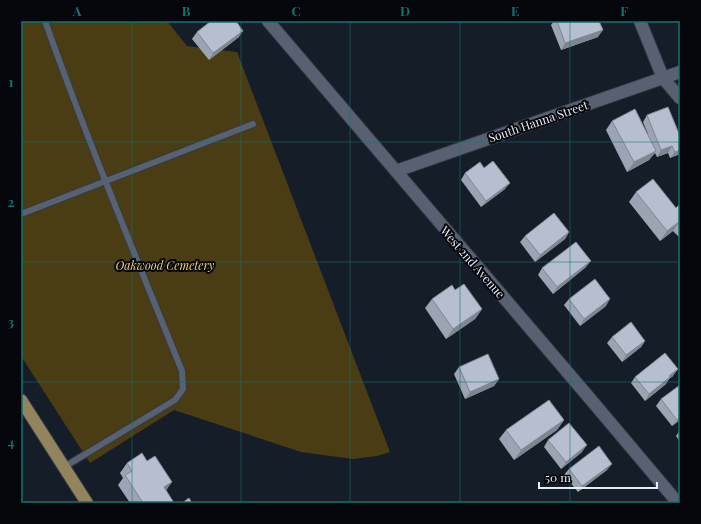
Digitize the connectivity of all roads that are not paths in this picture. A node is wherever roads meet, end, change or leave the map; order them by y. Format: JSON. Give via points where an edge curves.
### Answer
{"nodes":[{"id":1,"x":46,"y":21,"type":"edge"},
{"id":2,"x":268,"y":21,"type":"edge"},
{"id":3,"x":640,"y":21,"type":"edge"},
{"id":4,"x":680,"y":72,"type":"edge"},
{"id":5,"x":663,"y":78,"type":"junction"},
{"id":6,"x":680,"y":98,"type":"edge"},
{"id":7,"x":253,"y":124,"type":"dead end"},
{"id":8,"x":396,"y":170,"type":"junction"},
{"id":9,"x":105,"y":181,"type":"junction"},
{"id":10,"x":21,"y":214,"type":"edge"},
{"id":11,"x":21,"y":400,"type":"edge"},
{"id":12,"x":64,"y":467,"type":"junction"},
{"id":13,"x":87,"y":503,"type":"edge"},
{"id":14,"x":678,"y":503,"type":"edge"}],
"edges":[{"from":1,"to":9,"type":"lane"},
{"from":2,"to":8,"type":"street","name":"West 2nd Avenue"},
{"from":3,"to":5,"type":"street"},
{"from":4,"to":5,"type":"street","name":"South Hanna Street"},
{"from":5,"to":6,"type":"street"},
{"from":5,"to":8,"type":"street","name":"South Hanna Street"},
{"from":7,"to":9,"type":"lane"},
{"from":8,"to":14,"type":"street","name":"West 2nd Avenue"},
{"from":9,"to":10,"type":"lane"},
{"from":9,"to":12,"type":"lane","via":[[182,371],[182,388],[175,400]]},
{"from":11,"to":12,"type":"main road"},
{"from":12,"to":13,"type":"main road"}]}
